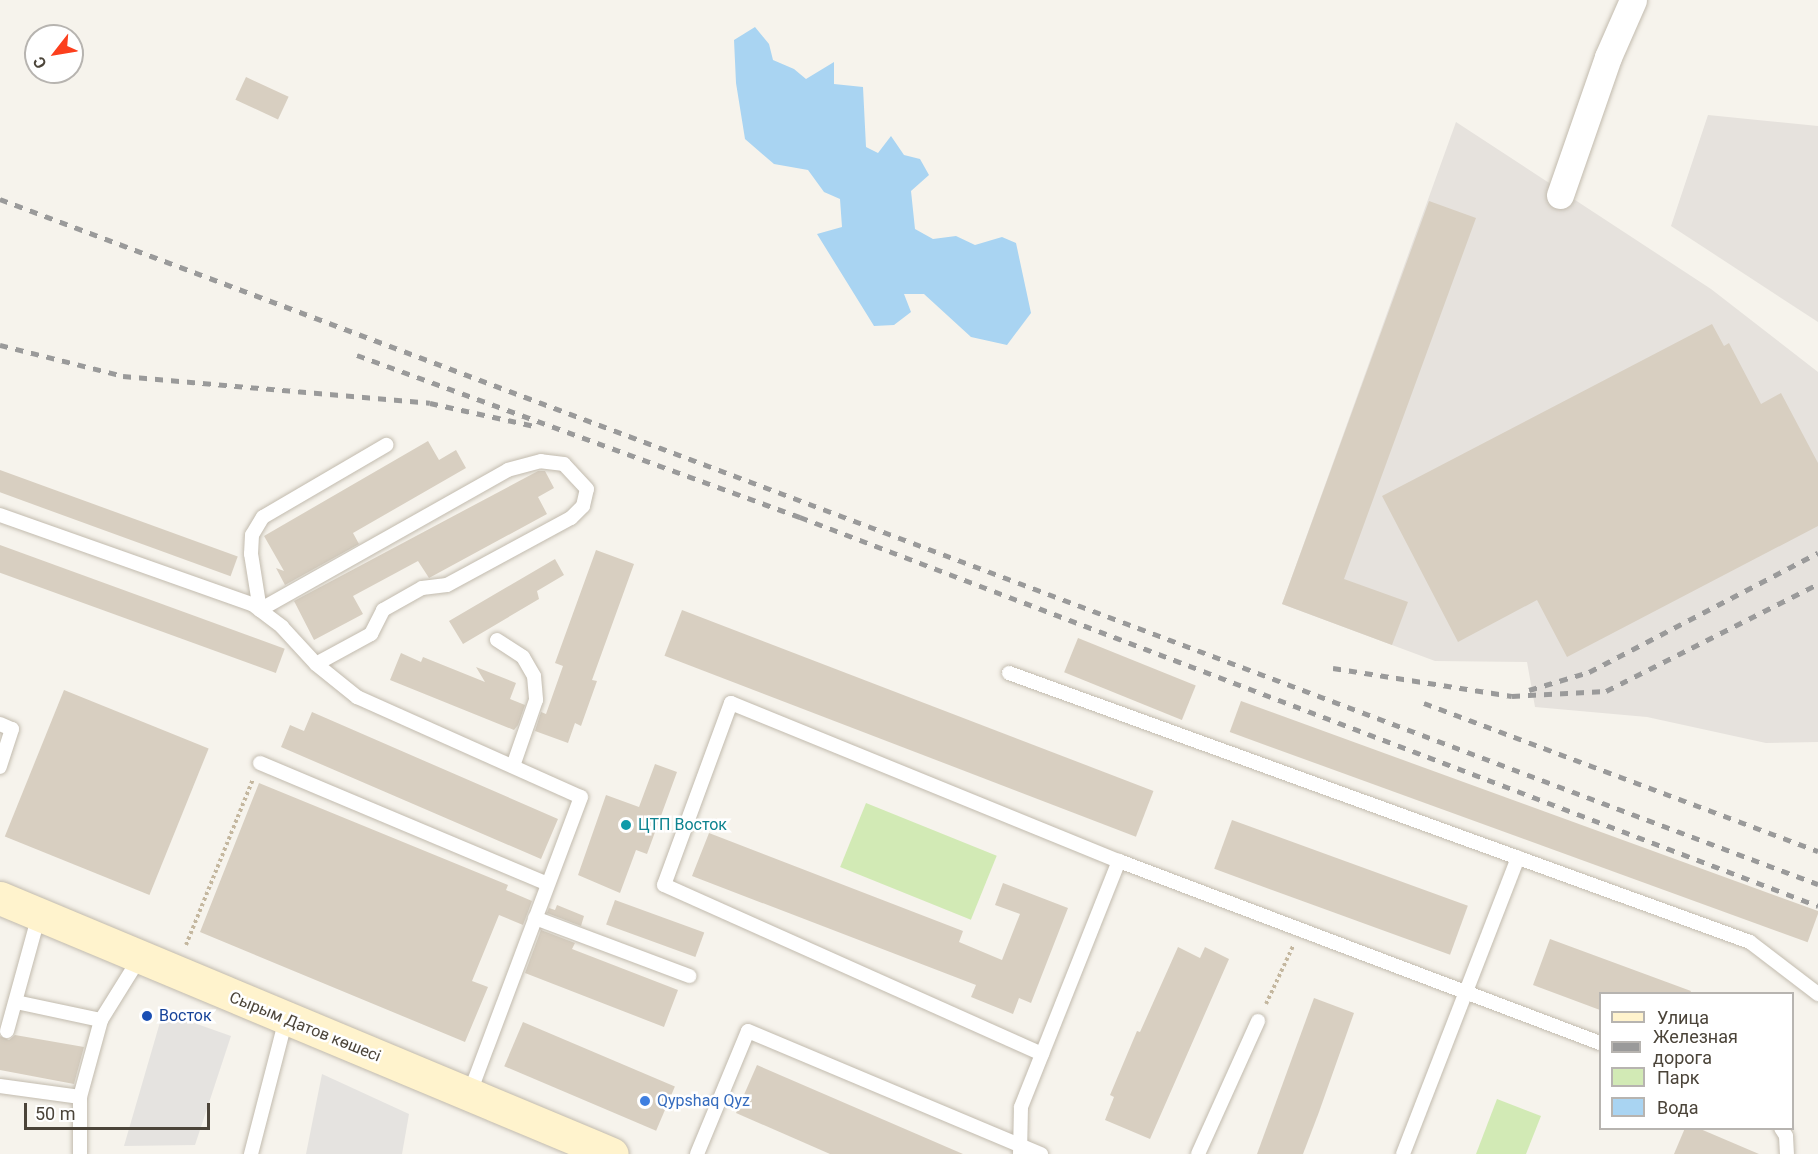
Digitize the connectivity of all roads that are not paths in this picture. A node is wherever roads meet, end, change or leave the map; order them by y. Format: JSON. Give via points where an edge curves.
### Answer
{"nodes":[{"id":1,"x":1633,"y":0,"type":"edge"},
{"id":2,"x":1560,"y":195,"type":"dead end"},
{"id":3,"x":386,"y":445,"type":"dead end"},
{"id":4,"x":0,"y":515,"type":"edge"},
{"id":5,"x":261,"y":610,"type":"junction"},
{"id":6,"x":497,"y":640,"type":"dead end"},
{"id":7,"x":316,"y":664,"type":"junction"},
{"id":8,"x":1009,"y":673,"type":"dead end"},
{"id":9,"x":0,"y":724,"type":"edge"},
{"id":10,"x":260,"y":763,"type":"road end"},
{"id":11,"x":513,"y":766,"type":"junction"},
{"id":12,"x":0,"y":767,"type":"edge"},
{"id":13,"x":1518,"y":858,"type":"junction"},
{"id":14,"x":1119,"y":861,"type":"junction"},
{"id":15,"x":548,"y":884,"type":"junction"},
{"id":16,"x":0,"y":898,"type":"edge"},
{"id":17,"x":39,"y":915,"type":"junction"},
{"id":18,"x":535,"y":918,"type":"junction"},
{"id":19,"x":140,"y":959,"type":"junction"},
{"id":20,"x":689,"y":976,"type":"dead end"},
{"id":21,"x":1467,"y":992,"type":"junction"},
{"id":22,"x":1818,"y":994,"type":"edge"},
{"id":23,"x":16,"y":1002,"type":"junction"},
{"id":24,"x":101,"y":1020,"type":"junction"},
{"id":25,"x":286,"y":1020,"type":"junction"},
{"id":26,"x":1258,"y":1021,"type":"road end"},
{"id":27,"x":8,"y":1031,"type":"dead end"},
{"id":28,"x":1599,"y":1043,"type":"edge"},
{"id":29,"x":1042,"y":1054,"type":"junction"},
{"id":30,"x":0,"y":1086,"type":"edge"},
{"id":31,"x":469,"y":1095,"type":"junction"},
{"id":32,"x":80,"y":1097,"type":"junction"},
{"id":33,"x":1782,"y":1130,"type":"edge"},
{"id":34,"x":1020,"y":1150,"type":"edge"},
{"id":35,"x":80,"y":1154,"type":"edge"},
{"id":36,"x":251,"y":1154,"type":"edge"},
{"id":37,"x":612,"y":1154,"type":"edge"},
{"id":38,"x":697,"y":1154,"type":"edge"},
{"id":39,"x":1041,"y":1154,"type":"edge"},
{"id":40,"x":1198,"y":1154,"type":"edge"},
{"id":41,"x":1402,"y":1154,"type":"edge"},
{"id":42,"x":1787,"y":1154,"type":"edge"}],
"edges":[{"from":1,"to":2,"type":"street","via":[[1608,57]]},
{"from":3,"to":5,"type":"lane","via":[[263,518],[252,535],[251,554]]},
{"from":4,"to":5,"type":"lane"},
{"from":5,"to":7,"type":"lane"},
{"from":5,"to":7,"type":"lane","via":[[508,470],[541,461],[564,464],[587,489],[583,506],[571,518],[447,585],[422,588],[383,610],[371,634]]},
{"from":6,"to":11,"type":"lane","via":[[523,657],[534,676],[536,700]]},
{"from":7,"to":11,"type":"lane","via":[[357,697]]},
{"from":8,"to":13,"type":"lane"},
{"from":9,"to":12,"type":"lane","via":[[12,729]]},
{"from":10,"to":15,"type":"lane"},
{"from":11,"to":15,"type":"lane","via":[[581,796]]},
{"from":13,"to":21,"type":"lane"},
{"from":13,"to":22,"type":"lane","via":[[1750,942]]},
{"from":14,"to":21,"type":"lane"},
{"from":14,"to":29,"type":"lane"},
{"from":14,"to":29,"type":"lane","via":[[730,703],[664,885]]},
{"from":15,"to":18,"type":"lane"},
{"from":16,"to":17,"type":"main road","name":"Сырым Датов көшесі"},
{"from":17,"to":19,"type":"main road","name":"Сырым Датов көшесі"},
{"from":17,"to":23,"type":"lane"},
{"from":18,"to":20,"type":"lane"},
{"from":18,"to":31,"type":"lane"},
{"from":19,"to":24,"type":"lane"},
{"from":19,"to":25,"type":"main road","name":"Сырым Датов көшесі"},
{"from":21,"to":28,"type":"lane"},
{"from":21,"to":41,"type":"lane"},
{"from":23,"to":24,"type":"lane"},
{"from":23,"to":27,"type":"lane"},
{"from":24,"to":32,"type":"lane"},
{"from":25,"to":31,"type":"main road","name":"Сырым Датов көшесі"},
{"from":25,"to":36,"type":"lane"},
{"from":26,"to":40,"type":"lane"},
{"from":29,"to":34,"type":"lane","via":[[1021,1107]]},
{"from":30,"to":32,"type":"lane"},
{"from":31,"to":37,"type":"main road","name":"Сырым Датов көшесі"},
{"from":32,"to":35,"type":"lane"},
{"from":33,"to":42,"type":"lane"},
{"from":34,"to":38,"type":"lane","via":[[748,1031]]},
{"from":34,"to":39,"type":"lane"}]}
